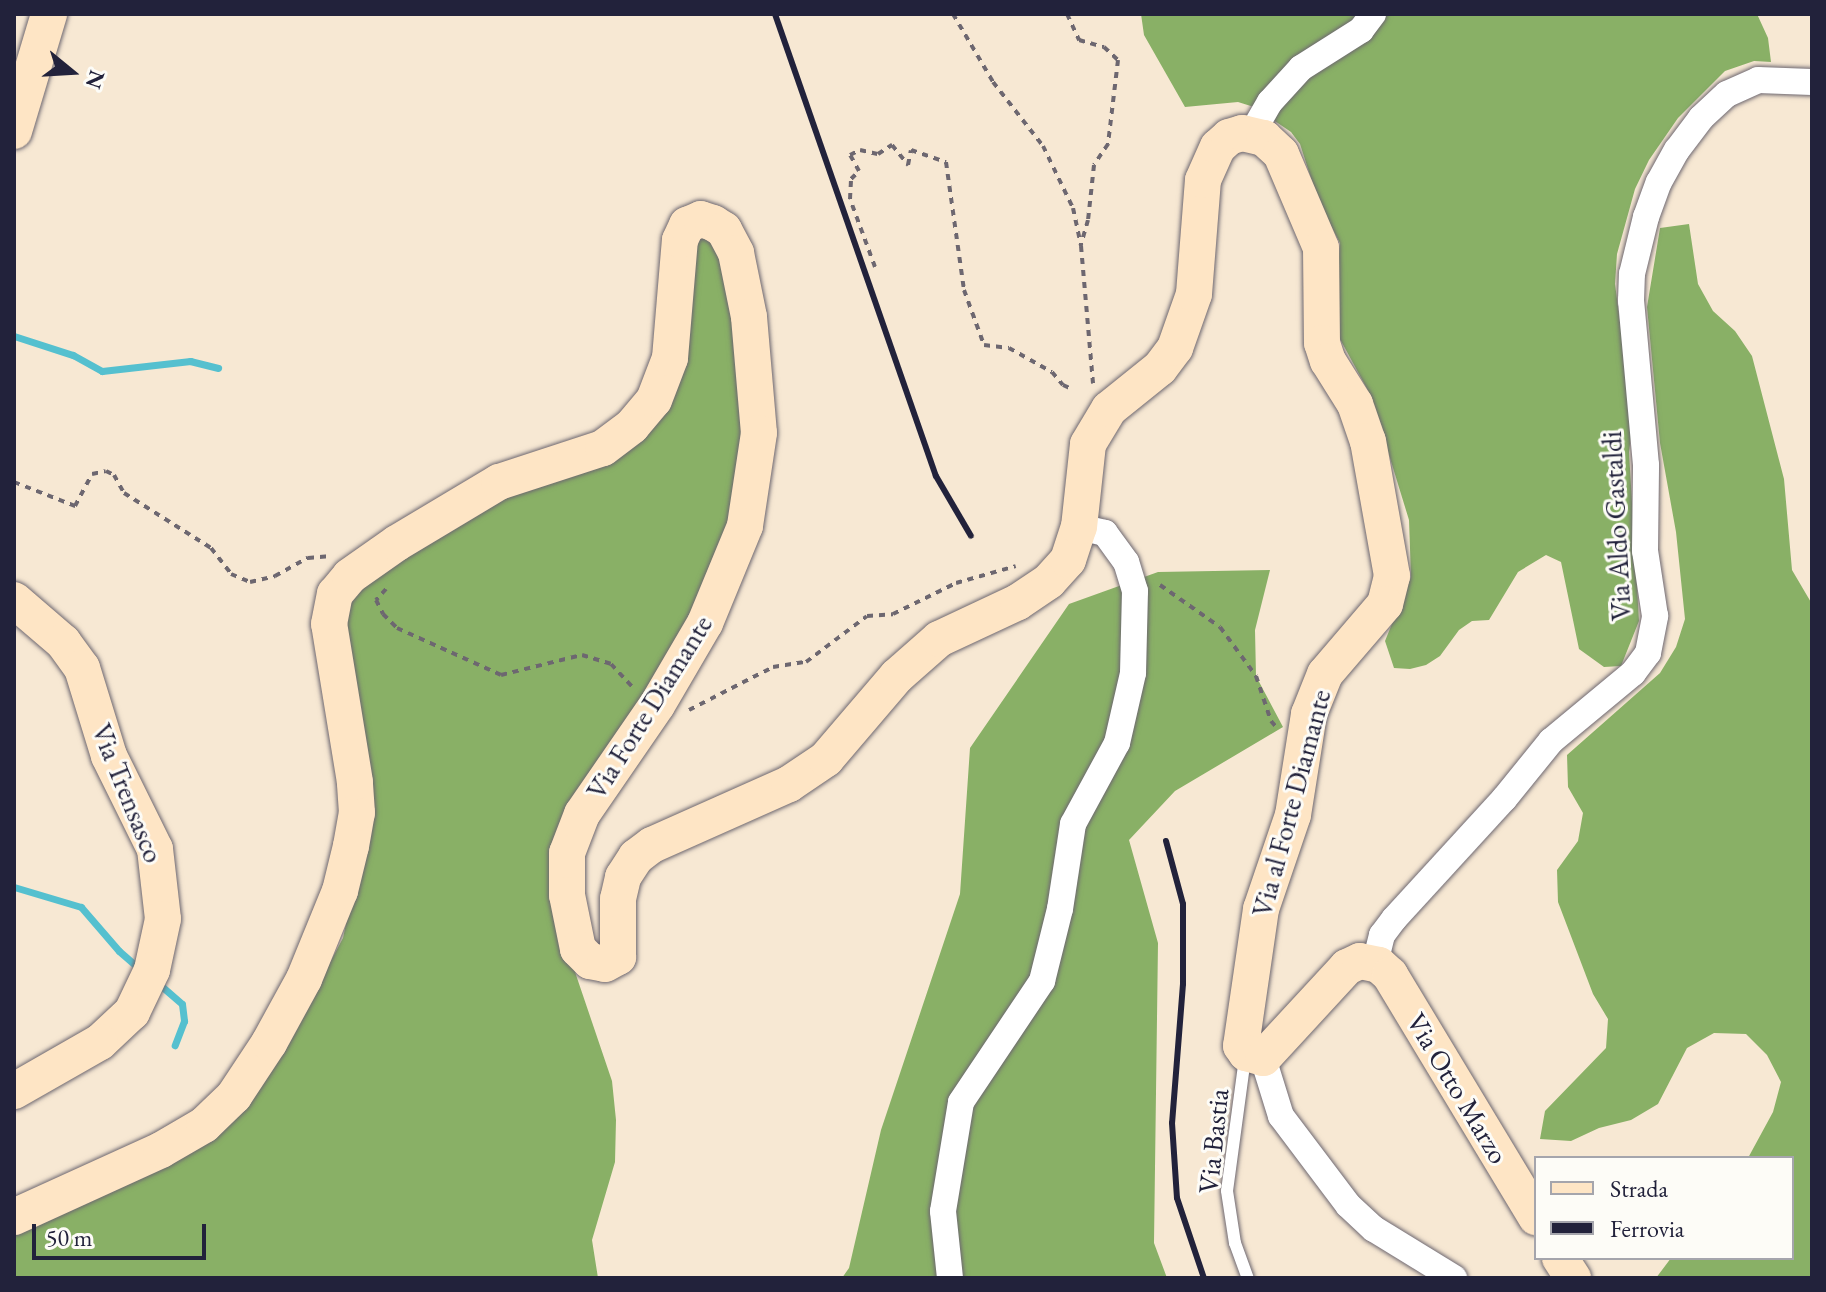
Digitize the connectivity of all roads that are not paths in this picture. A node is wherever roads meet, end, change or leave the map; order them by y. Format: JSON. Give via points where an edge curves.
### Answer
{"nodes":[{"id":1,"x":49,"y":14,"type":"edge"},
{"id":2,"x":1373,"y":14,"type":"edge"},
{"id":3,"x":1812,"y":82,"type":"edge"},
{"id":4,"x":14,"y":131,"type":"edge"},
{"id":5,"x":1252,"y":133,"type":"junction"},
{"id":6,"x":1079,"y":527,"type":"junction"},
{"id":7,"x":14,"y":600,"type":"edge"},
{"id":8,"x":1375,"y":963,"type":"junction"},
{"id":9,"x":1254,"y":1056,"type":"junction"},
{"id":10,"x":14,"y":1091,"type":"edge"},
{"id":11,"x":1534,"y":1214,"type":"edge"},
{"id":12,"x":14,"y":1217,"type":"edge"},
{"id":13,"x":1561,"y":1260,"type":"edge"},
{"id":14,"x":950,"y":1278,"type":"edge"},
{"id":15,"x":1248,"y":1278,"type":"edge"},
{"id":16,"x":1454,"y":1278,"type":"edge"},
{"id":17,"x":1573,"y":1278,"type":"edge"}],
"edges":[{"from":1,"to":4,"type":"main road"},
{"from":2,"to":5,"type":"street","via":[[1361,30],[1301,68],[1270,102]]},
{"from":3,"to":8,"type":"street","name":"Via Aldo Gastaldi","via":[[1758,80],[1714,104],[1672,159],[1646,217],[1631,301],[1646,465],[1645,551],[1655,616],[1648,653],[1633,673],[1551,741],[1394,919],[1382,935]]},
{"from":5,"to":6,"type":"main road","via":[[1229,137],[1207,166],[1200,194],[1194,294],[1175,348],[1160,368],[1109,409],[1093,432],[1084,457]]},
{"from":5,"to":9,"type":"main road","name":"Via al Forte Diamante","via":[[1281,154],[1321,248],[1322,343],[1368,441],[1391,566],[1385,604],[1325,674],[1309,714],[1293,815],[1261,909],[1240,1035]]},
{"from":6,"to":12,"type":"main road","name":"Via Forte Diamante","via":[[1068,560],[1049,581],[1018,602],[939,639],[897,676],[826,759],[789,784],[636,857],[623,877],[618,899],[618,957],[605,964],[590,961],[578,949],[567,895],[567,853],[582,814],[705,623],[745,526],[759,433],[749,317],[736,253],[724,230],[701,219],[687,225],[680,240],[670,358],[654,400],[632,426],[603,448],[499,482],[397,543],[350,576],[335,594],[329,624],[357,813],[351,846],[340,891],[304,979],[234,1096],[204,1125],[161,1150]]},
{"from":6,"to":14,"type":"street","via":[[1105,533],[1126,562],[1135,591],[1133,673],[1117,743],[1073,824],[1042,981],[961,1102],[943,1211]]},
{"from":7,"to":10,"type":"main road","name":"Via Trensasco","via":[[63,642],[82,668],[109,756],[155,849],[163,919],[152,970],[132,1012],[100,1042]]},
{"from":8,"to":9,"type":"main road","via":[[1360,961],[1347,967]]},
{"from":8,"to":11,"type":"main road","name":"Via Otto Marzo","via":[[1390,975]]},
{"from":9,"to":15,"type":"lane","name":"Via Bastia","via":[[1232,1140],[1227,1191],[1235,1243]]},
{"from":9,"to":16,"type":"street","via":[[1281,1116],[1348,1205],[1374,1229]]},
{"from":13,"to":17,"type":"main road"}]}
